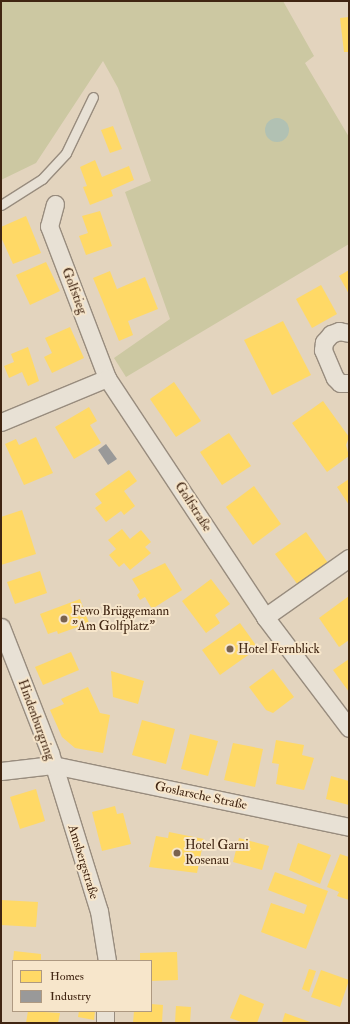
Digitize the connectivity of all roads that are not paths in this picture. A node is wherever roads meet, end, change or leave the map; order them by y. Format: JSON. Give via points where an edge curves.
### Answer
{"nodes":[{"id":1,"x":93,"y":97,"type":"dead end"},
{"id":2,"x":55,"y":204,"type":"dead end"},
{"id":3,"x":1,"y":205,"type":"edge"},
{"id":4,"x":349,"y":333,"type":"edge"},
{"id":5,"x":107,"y":378,"type":"junction"},
{"id":6,"x":349,"y":383,"type":"edge"},
{"id":7,"x":1,"y":422,"type":"edge"},
{"id":8,"x":349,"y":558,"type":"edge"},
{"id":9,"x":265,"y":617,"type":"junction"},
{"id":10,"x":1,"y":627,"type":"edge"},
{"id":11,"x":349,"y":728,"type":"edge"},
{"id":12,"x":53,"y":765,"type":"junction"},
{"id":13,"x":1,"y":771,"type":"edge"},
{"id":14,"x":349,"y":827,"type":"edge"},
{"id":15,"x":107,"y":960,"type":"edge"},
{"id":16,"x":105,"y":1012,"type":"edge"},
{"id":17,"x":105,"y":1023,"type":"edge"}],
"edges":[{"from":1,"to":3,"type":"lane","via":[[66,152],[42,179]]},
{"from":2,"to":5,"type":"street","name":"Golfstieg","via":[[49,226]]},
{"from":4,"to":6,"type":"street","via":[[339,331],[331,334],[324,342],[323,350],[335,378],[340,382]]},
{"from":5,"to":7,"type":"street"},
{"from":5,"to":9,"type":"street","name":"Golfstraße"},
{"from":8,"to":9,"type":"street"},
{"from":9,"to":11,"type":"street","name":"Golfstraße"},
{"from":10,"to":12,"type":"street","name":"Hindenburgring"},
{"from":12,"to":13,"type":"street","name":"Hindenburgring"},
{"from":12,"to":14,"type":"street","name":"Goslarsche Straße"},
{"from":12,"to":15,"type":"street","name":"Amsbergstraße","via":[[99,911]]},
{"from":16,"to":17,"type":"street"}]}
